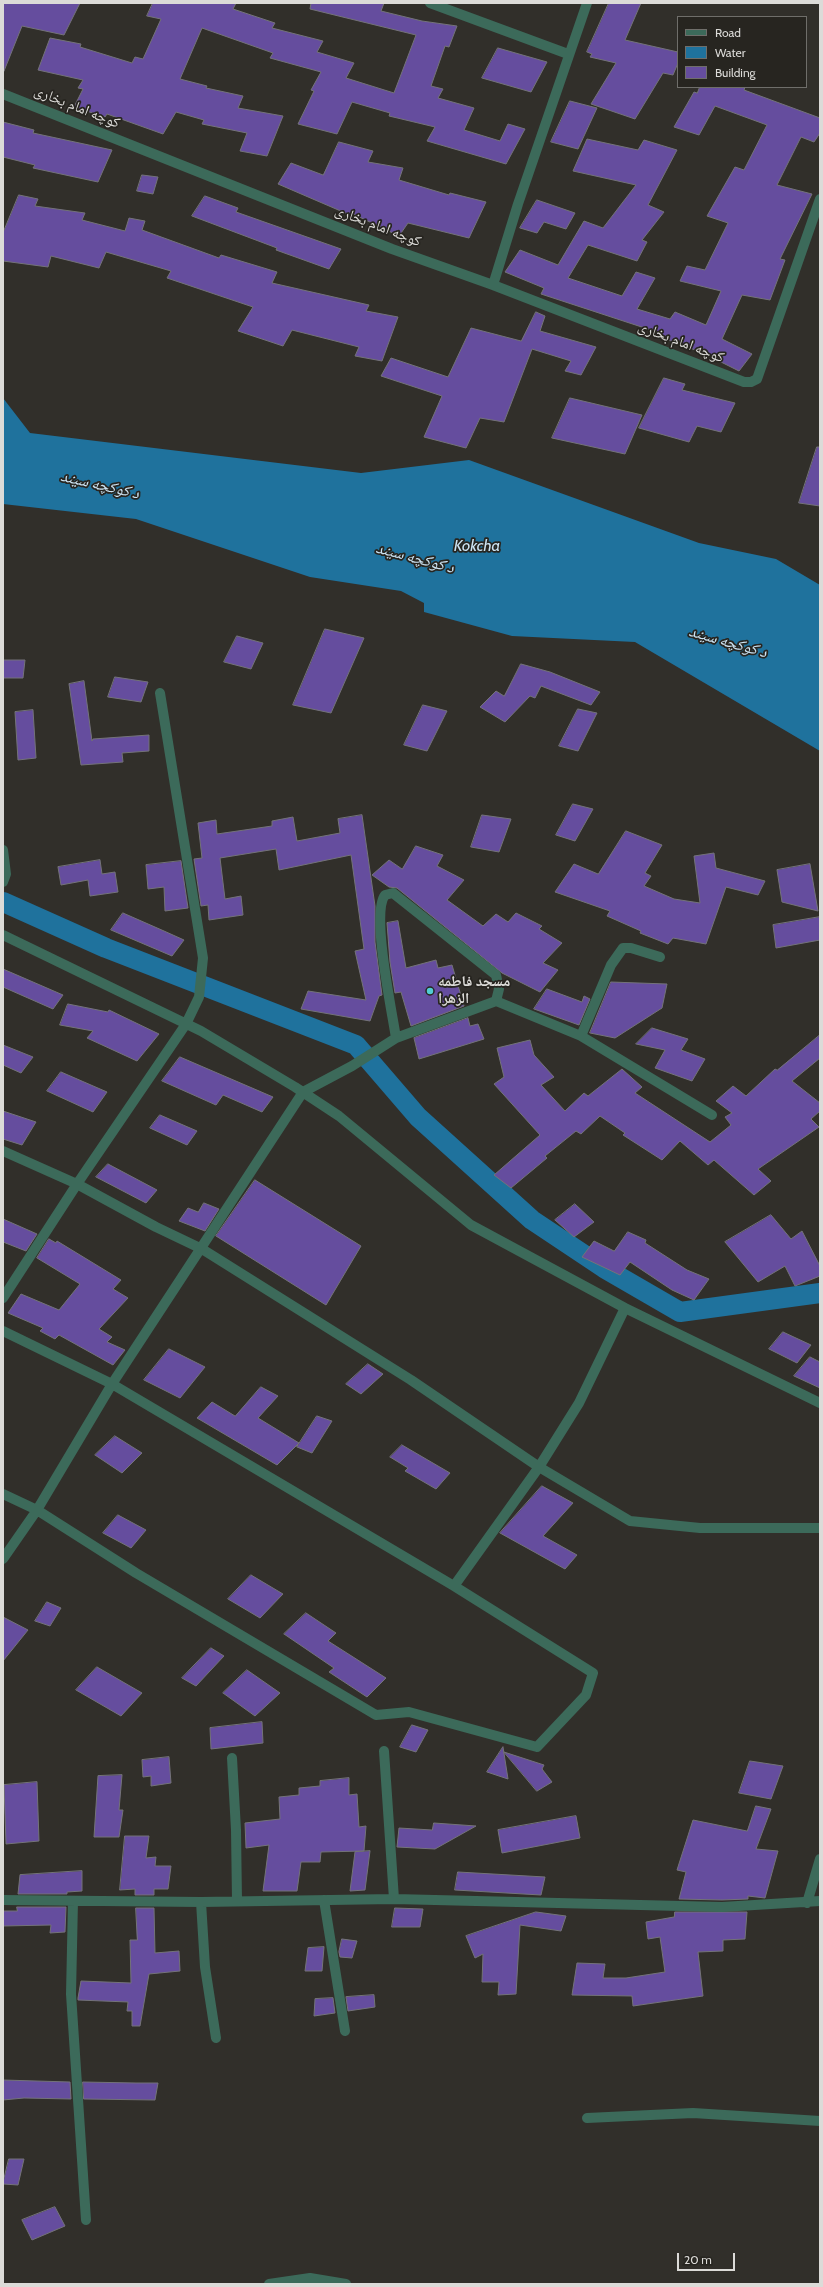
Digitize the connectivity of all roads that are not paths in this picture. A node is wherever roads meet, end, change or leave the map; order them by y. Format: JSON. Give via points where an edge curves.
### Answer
{"nodes":[{"id":1,"x":430,"y":3,"type":"edge"},
{"id":2,"x":587,"y":3,"type":"edge"},
{"id":3,"x":568,"y":54,"type":"junction"},
{"id":4,"x":3,"y":94,"type":"edge"},
{"id":5,"x":820,"y":199,"type":"edge"},
{"id":6,"x":493,"y":285,"type":"junction"},
{"id":7,"x":160,"y":693,"type":"dead end"},
{"id":8,"x":3,"y":850,"type":"edge"},
{"id":9,"x":5,"y":878,"type":"edge"},
{"id":10,"x":3,"y":935,"type":"edge"},
{"id":11,"x":660,"y":957,"type":"dead end"},
{"id":12,"x":496,"y":1001,"type":"junction"},
{"id":13,"x":186,"y":1024,"type":"junction"},
{"id":14,"x":581,"y":1036,"type":"junction"},
{"id":15,"x":396,"y":1038,"type":"junction"},
{"id":16,"x":302,"y":1092,"type":"junction"},
{"id":17,"x":712,"y":1115,"type":"dead end"},
{"id":18,"x":3,"y":1151,"type":"edge"},
{"id":19,"x":77,"y":1184,"type":"junction"},
{"id":20,"x":202,"y":1248,"type":"junction"},
{"id":21,"x":3,"y":1298,"type":"edge"},
{"id":22,"x":625,"y":1308,"type":"junction"},
{"id":23,"x":3,"y":1331,"type":"edge"},
{"id":24,"x":112,"y":1384,"type":"junction"},
{"id":25,"x":820,"y":1403,"type":"edge"},
{"id":26,"x":539,"y":1467,"type":"junction"},
{"id":27,"x":3,"y":1494,"type":"edge"},
{"id":28,"x":37,"y":1510,"type":"junction"},
{"id":29,"x":820,"y":1528,"type":"edge"},
{"id":30,"x":3,"y":1559,"type":"edge"},
{"id":31,"x":454,"y":1586,"type":"junction"},
{"id":32,"x":384,"y":1750,"type":"dead end"},
{"id":33,"x":232,"y":1758,"type":"dead end"},
{"id":34,"x":820,"y":1859,"type":"edge"},
{"id":35,"x":394,"y":1899,"type":"junction"},
{"id":36,"x":3,"y":1900,"type":"edge"},
{"id":37,"x":324,"y":1900,"type":"junction"},
{"id":38,"x":73,"y":1901,"type":"junction"},
{"id":39,"x":237,"y":1901,"type":"junction"},
{"id":40,"x":201,"y":1902,"type":"junction"},
{"id":41,"x":820,"y":1902,"type":"edge"},
{"id":42,"x":807,"y":1903,"type":"junction"},
{"id":43,"x":345,"y":2031,"type":"dead end"},
{"id":44,"x":216,"y":2038,"type":"dead end"},
{"id":45,"x":587,"y":2118,"type":"dead end"},
{"id":46,"x":820,"y":2121,"type":"edge"},
{"id":47,"x":86,"y":2220,"type":"dead end"},
{"id":48,"x":269,"y":2284,"type":"edge"},
{"id":49,"x":346,"y":2284,"type":"edge"}],
"edges":[{"from":1,"to":3,"type":"street"},
{"from":2,"to":3,"type":"street"},
{"from":3,"to":6,"type":"street"},
{"from":4,"to":6,"type":"street","name":"کوچه امام بخاری","via":[[392,249]]},
{"from":5,"to":6,"type":"street","name":"کوچه امام بخاری","via":[[757,379],[752,382],[744,382]]},
{"from":7,"to":13,"type":"street","via":[[203,958],[198,997]]},
{"from":8,"to":9,"type":"street"},
{"from":10,"to":13,"type":"street"},
{"from":11,"to":14,"type":"street","via":[[631,948],[622,948],[611,965]]},
{"from":12,"to":14,"type":"street"},
{"from":12,"to":15,"type":"street"},
{"from":12,"to":15,"type":"street","via":[[499,989],[496,975],[393,893],[385,895],[380,900],[380,933]]},
{"from":13,"to":16,"type":"street"},
{"from":13,"to":19,"type":"street"},
{"from":14,"to":17,"type":"street"},
{"from":15,"to":16,"type":"street","via":[[352,1066]]},
{"from":16,"to":20,"type":"street"},
{"from":16,"to":22,"type":"street","via":[[339,1116],[471,1225]]},
{"from":18,"to":19,"type":"street"},
{"from":19,"to":20,"type":"street","via":[[156,1228]]},
{"from":19,"to":21,"type":"street"},
{"from":20,"to":24,"type":"street"},
{"from":20,"to":26,"type":"street","via":[[411,1380]]},
{"from":22,"to":25,"type":"street"},
{"from":22,"to":26,"type":"street","via":[[579,1403]]},
{"from":23,"to":24,"type":"street"},
{"from":24,"to":28,"type":"street"},
{"from":24,"to":31,"type":"street"},
{"from":26,"to":29,"type":"street","via":[[630,1521],[700,1528]]},
{"from":26,"to":31,"type":"street"},
{"from":27,"to":28,"type":"street"},
{"from":28,"to":30,"type":"street"},
{"from":28,"to":31,"type":"street","via":[[136,1573],[376,1715],[409,1712],[537,1747],[586,1695],[593,1673]]},
{"from":32,"to":35,"type":"street"},
{"from":33,"to":39,"type":"street"},
{"from":34,"to":42,"type":"street"},
{"from":35,"to":37,"type":"street"},
{"from":35,"to":42,"type":"street","via":[[722,1906]]},
{"from":36,"to":38,"type":"street"},
{"from":37,"to":39,"type":"street"},
{"from":37,"to":43,"type":"street"},
{"from":38,"to":40,"type":"street"},
{"from":38,"to":47,"type":"street","via":[[71,1994]]},
{"from":39,"to":40,"type":"street"},
{"from":40,"to":44,"type":"street","via":[[205,1967]]},
{"from":41,"to":42,"type":"street"},
{"from":45,"to":46,"type":"street","via":[[693,2113]]},
{"from":48,"to":49,"type":"street","via":[[310,2278]]}]}
